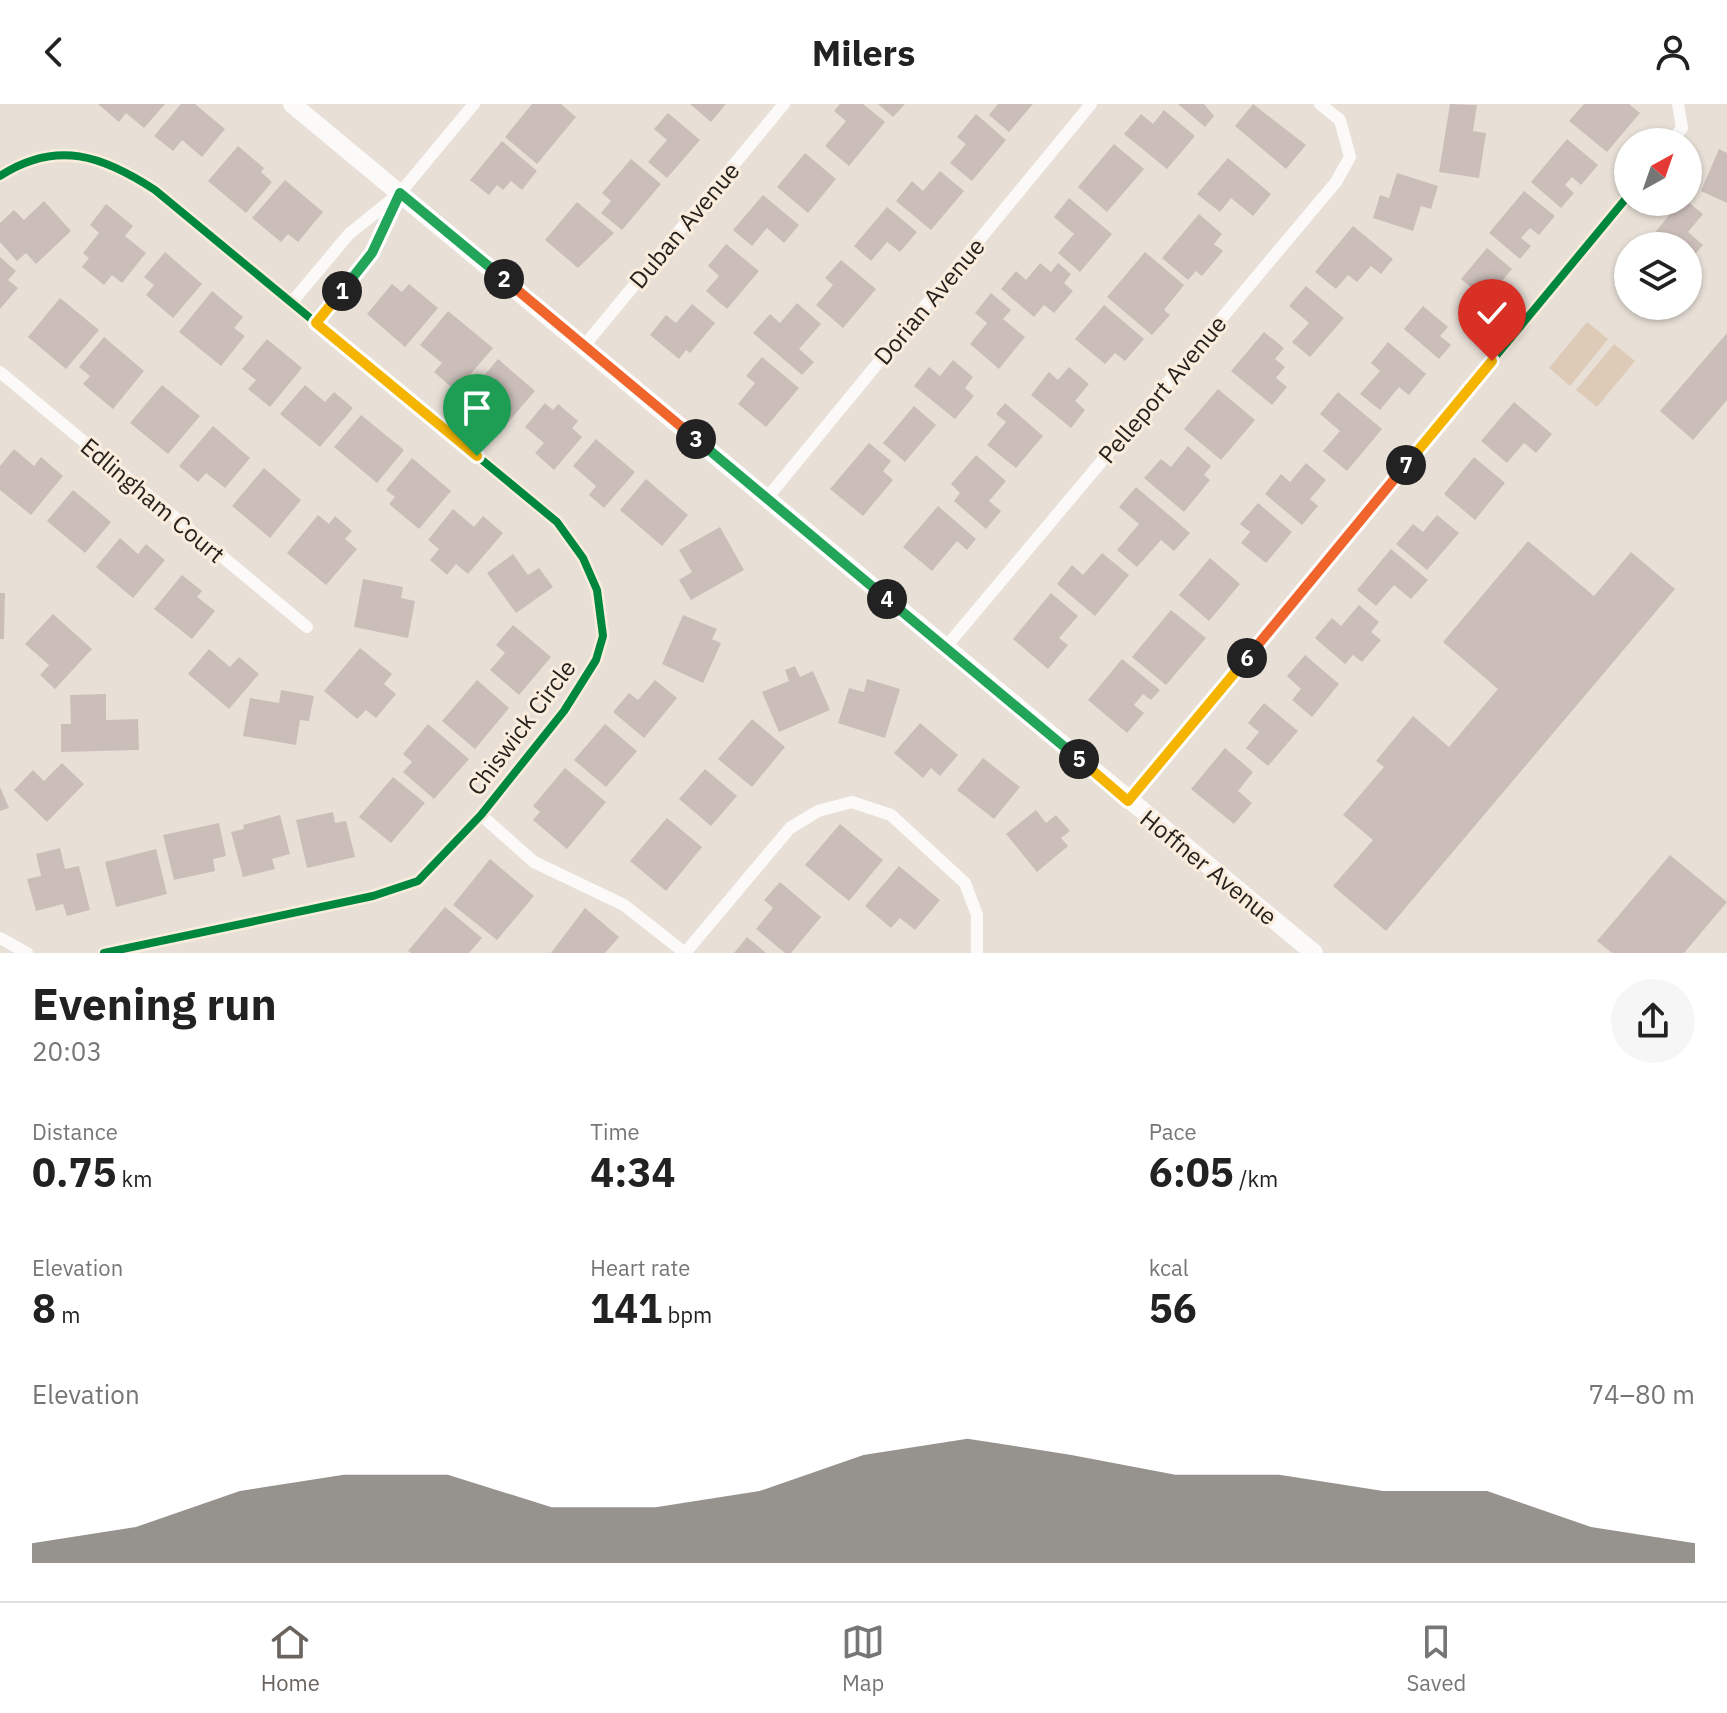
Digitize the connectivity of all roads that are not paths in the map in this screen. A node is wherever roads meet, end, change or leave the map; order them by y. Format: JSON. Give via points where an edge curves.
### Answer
{"nodes":[{"id":1,"x":292,"y":104,"type":"edge"},
{"id":2,"x":474,"y":104,"type":"edge"},
{"id":3,"x":784,"y":104,"type":"edge"},
{"id":4,"x":1091,"y":104,"type":"edge"},
{"id":5,"x":1320,"y":104,"type":"edge"},
{"id":6,"x":1678,"y":104,"type":"edge"},
{"id":7,"x":1682,"y":128,"type":"edge"},
{"id":8,"x":0,"y":176,"type":"edge"},
{"id":9,"x":400,"y":193,"type":"junction"},
{"id":10,"x":1614,"y":213,"type":"edge"},
{"id":11,"x":292,"y":302,"type":"junction"},
{"id":12,"x":316,"y":323,"type":"junction"},
{"id":13,"x":584,"y":346,"type":"junction"},
{"id":14,"x":0,"y":372,"type":"edge"},
{"id":15,"x":767,"y":498,"type":"junction"},
{"id":16,"x":307,"y":627,"type":"dead end"},
{"id":17,"x":945,"y":648,"type":"junction"},
{"id":18,"x":1128,"y":801,"type":"junction"},
{"id":19,"x":481,"y":815,"type":"junction"},
{"id":20,"x":0,"y":938,"type":"edge"},
{"id":21,"x":27,"y":953,"type":"edge"},
{"id":22,"x":104,"y":953,"type":"edge"},
{"id":23,"x":685,"y":953,"type":"edge"},
{"id":24,"x":977,"y":953,"type":"edge"},
{"id":25,"x":1314,"y":953,"type":"edge"}],
"edges":[{"from":1,"to":9,"type":"main road","name":"Hoffner Avenue"},
{"from":2,"to":9,"type":"street"},
{"from":3,"to":13,"type":"street","name":"Duban Avenue"},
{"from":4,"to":15,"type":"street","name":"Dorian Avenue"},
{"from":5,"to":17,"type":"street","name":"Pelleport Avenue","via":[[1340,120],[1350,157],[1336,182]]},
{"from":6,"to":7,"type":"street"},
{"from":8,"to":11,"type":"street","name":"Chiswick Circle","via":[[61,153],[116,164]]},
{"from":9,"to":11,"type":"street","via":[[349,234]]},
{"from":9,"to":12,"type":"street","via":[[372,253]]},
{"from":9,"to":13,"type":"main road","name":"Hoffner Avenue"},
{"from":10,"to":18,"type":"street"},
{"from":11,"to":12,"type":"street","name":"Chiswick Circle"},
{"from":12,"to":19,"type":"street","name":"Chiswick Circle","via":[[557,522],[583,558],[597,590],[603,636],[596,660],[564,711]]},
{"from":13,"to":15,"type":"main road","name":"Hoffner Avenue"},
{"from":14,"to":16,"type":"street","name":"Edlingham Court"},
{"from":15,"to":17,"type":"main road","name":"Hoffner Avenue"},
{"from":17,"to":18,"type":"main road","name":"Hoffner Avenue"},
{"from":18,"to":25,"type":"main road","name":"Hoffner Avenue"},
{"from":19,"to":22,"type":"street","name":"Chiswick Circle","via":[[418,881],[373,896]]},
{"from":19,"to":23,"type":"street","via":[[534,862],[624,905]]},
{"from":20,"to":21,"type":"street"},
{"from":23,"to":24,"type":"street","via":[[790,828],[818,811],[852,802],[891,815],[965,883],[977,915]]}]}
